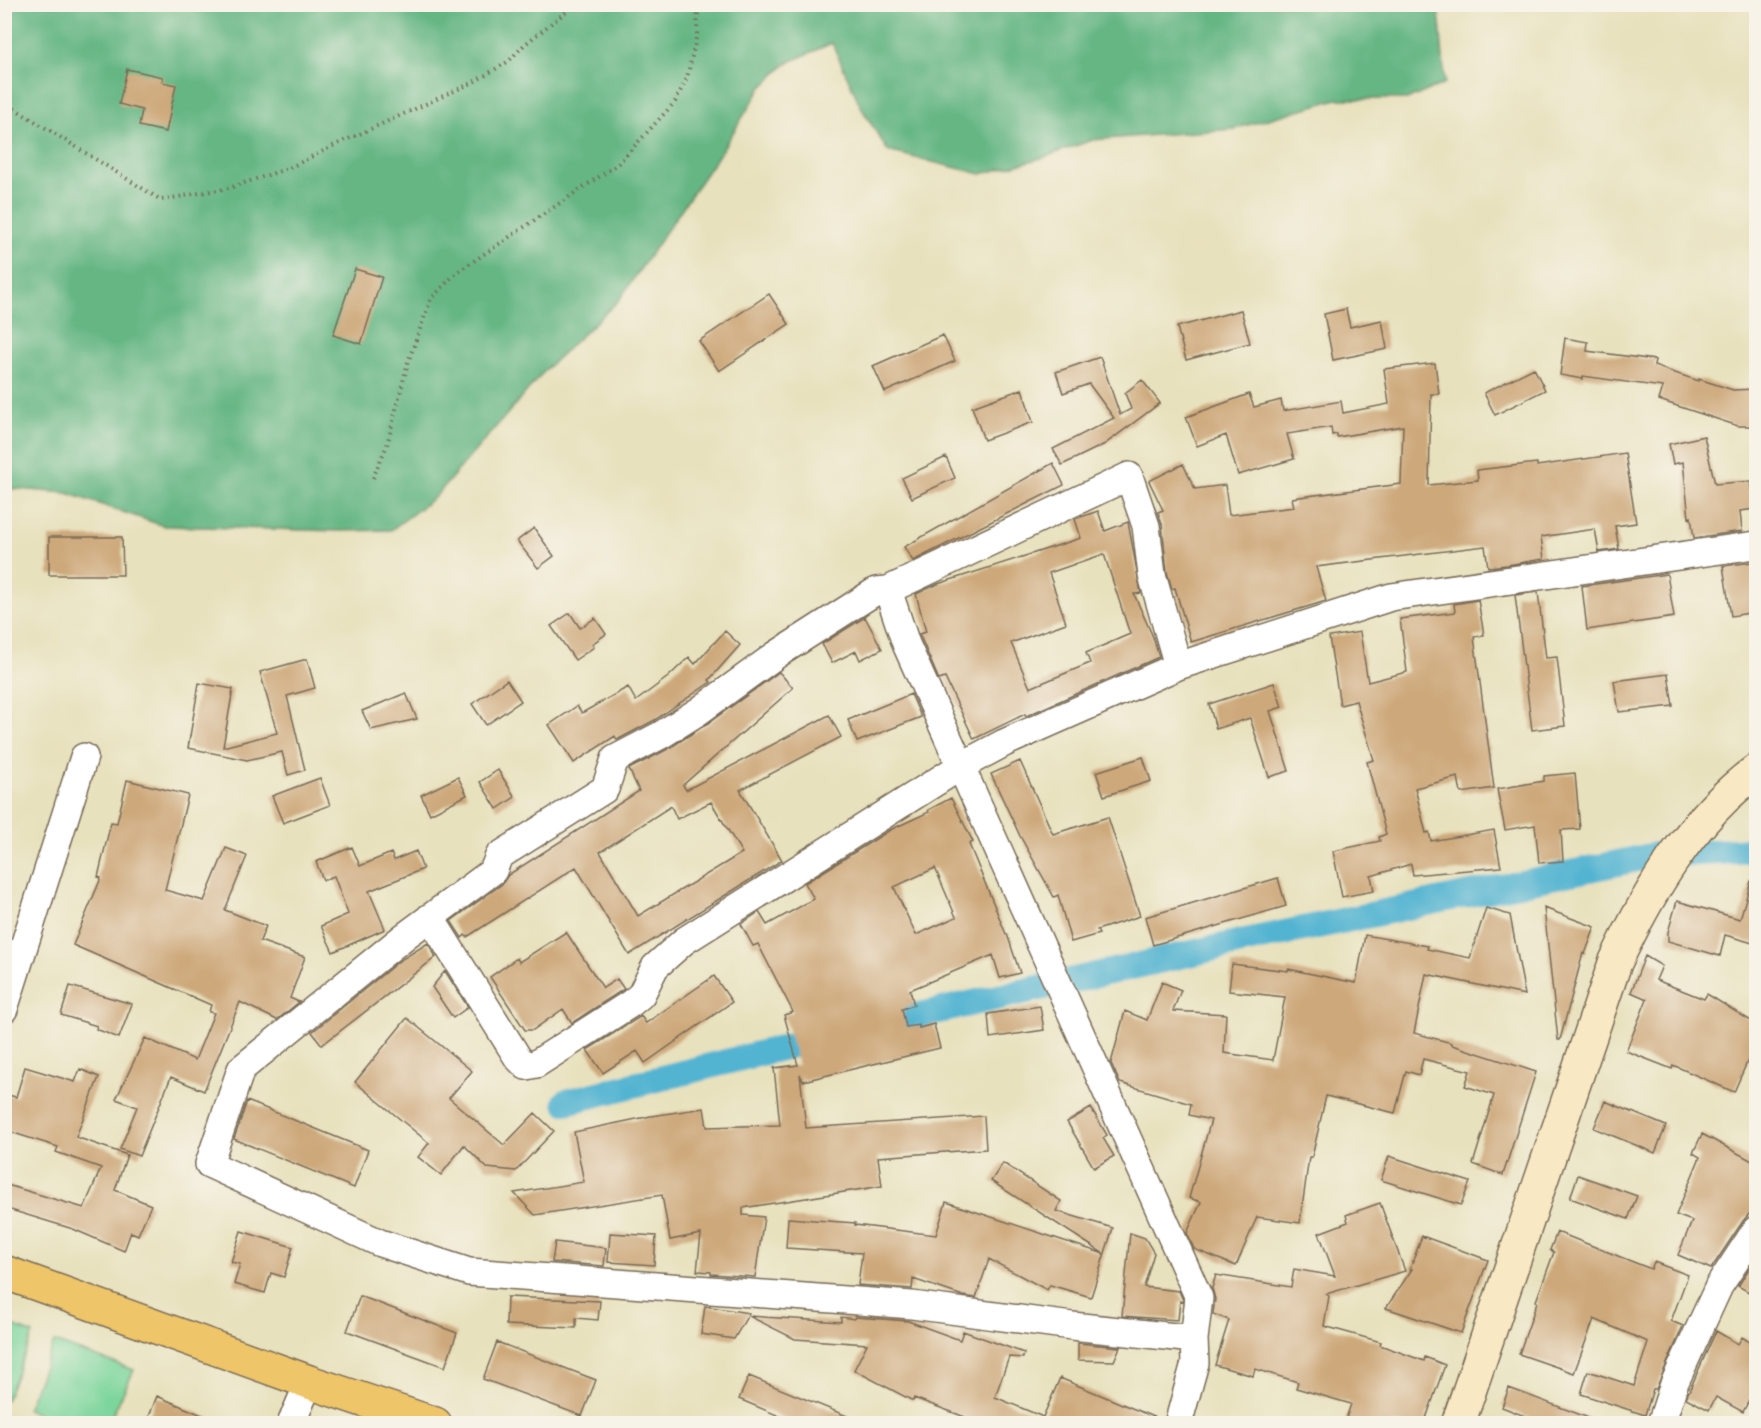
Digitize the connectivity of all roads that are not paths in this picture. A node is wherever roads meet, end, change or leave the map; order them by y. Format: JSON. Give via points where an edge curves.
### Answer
{"nodes":[{"id":1,"x":1756,"y":545,"type":"edge"},
{"id":2,"x":888,"y":590,"type":"junction"},
{"id":3,"x":1179,"y":666,"type":"junction"},
{"id":4,"x":84,"y":757,"type":"dead end"},
{"id":5,"x":961,"y":766,"type":"junction"},
{"id":6,"x":1756,"y":771,"type":"edge"},
{"id":7,"x":430,"y":917,"type":"junction"},
{"id":8,"x":4,"y":1009,"type":"edge"},
{"id":9,"x":1756,"y":1230,"type":"edge"},
{"id":10,"x":4,"y":1272,"type":"edge"},
{"id":11,"x":1194,"y":1339,"type":"junction"},
{"id":12,"x":309,"y":1382,"type":"junction"},
{"id":13,"x":291,"y":1424,"type":"edge"},
{"id":14,"x":435,"y":1424,"type":"edge"},
{"id":15,"x":1178,"y":1424,"type":"edge"},
{"id":16,"x":1458,"y":1424,"type":"edge"},
{"id":17,"x":1662,"y":1424,"type":"edge"}],
"edges":[{"from":1,"to":3,"type":"street","via":[[1391,597]]},
{"from":2,"to":3,"type":"street","via":[[1129,476],[1146,526],[1152,575]]},
{"from":2,"to":5,"type":"street","via":[[906,644]]},
{"from":2,"to":7,"type":"street","via":[[876,591],[776,655],[699,711],[615,759],[605,789],[499,856],[493,871]]},
{"from":3,"to":5,"type":"street"},
{"from":4,"to":8,"type":"street"},
{"from":5,"to":7,"type":"street","via":[[684,941],[655,967],[641,995],[536,1064],[526,1066],[518,1058]]},
{"from":5,"to":11,"type":"street","via":[[1199,1298]]},
{"from":6,"to":16,"type":"main road","via":[[1736,786],[1689,837],[1637,916],[1619,954]]},
{"from":7,"to":11,"type":"street","via":[[241,1069],[209,1164],[380,1243],[469,1272],[912,1305]]},
{"from":9,"to":17,"type":"street","via":[[1719,1286],[1674,1384]]},
{"from":10,"to":12,"type":"main road"},
{"from":11,"to":15,"type":"street","via":[[1195,1363]]},
{"from":12,"to":13,"type":"street"},
{"from":12,"to":14,"type":"main road"}]}
